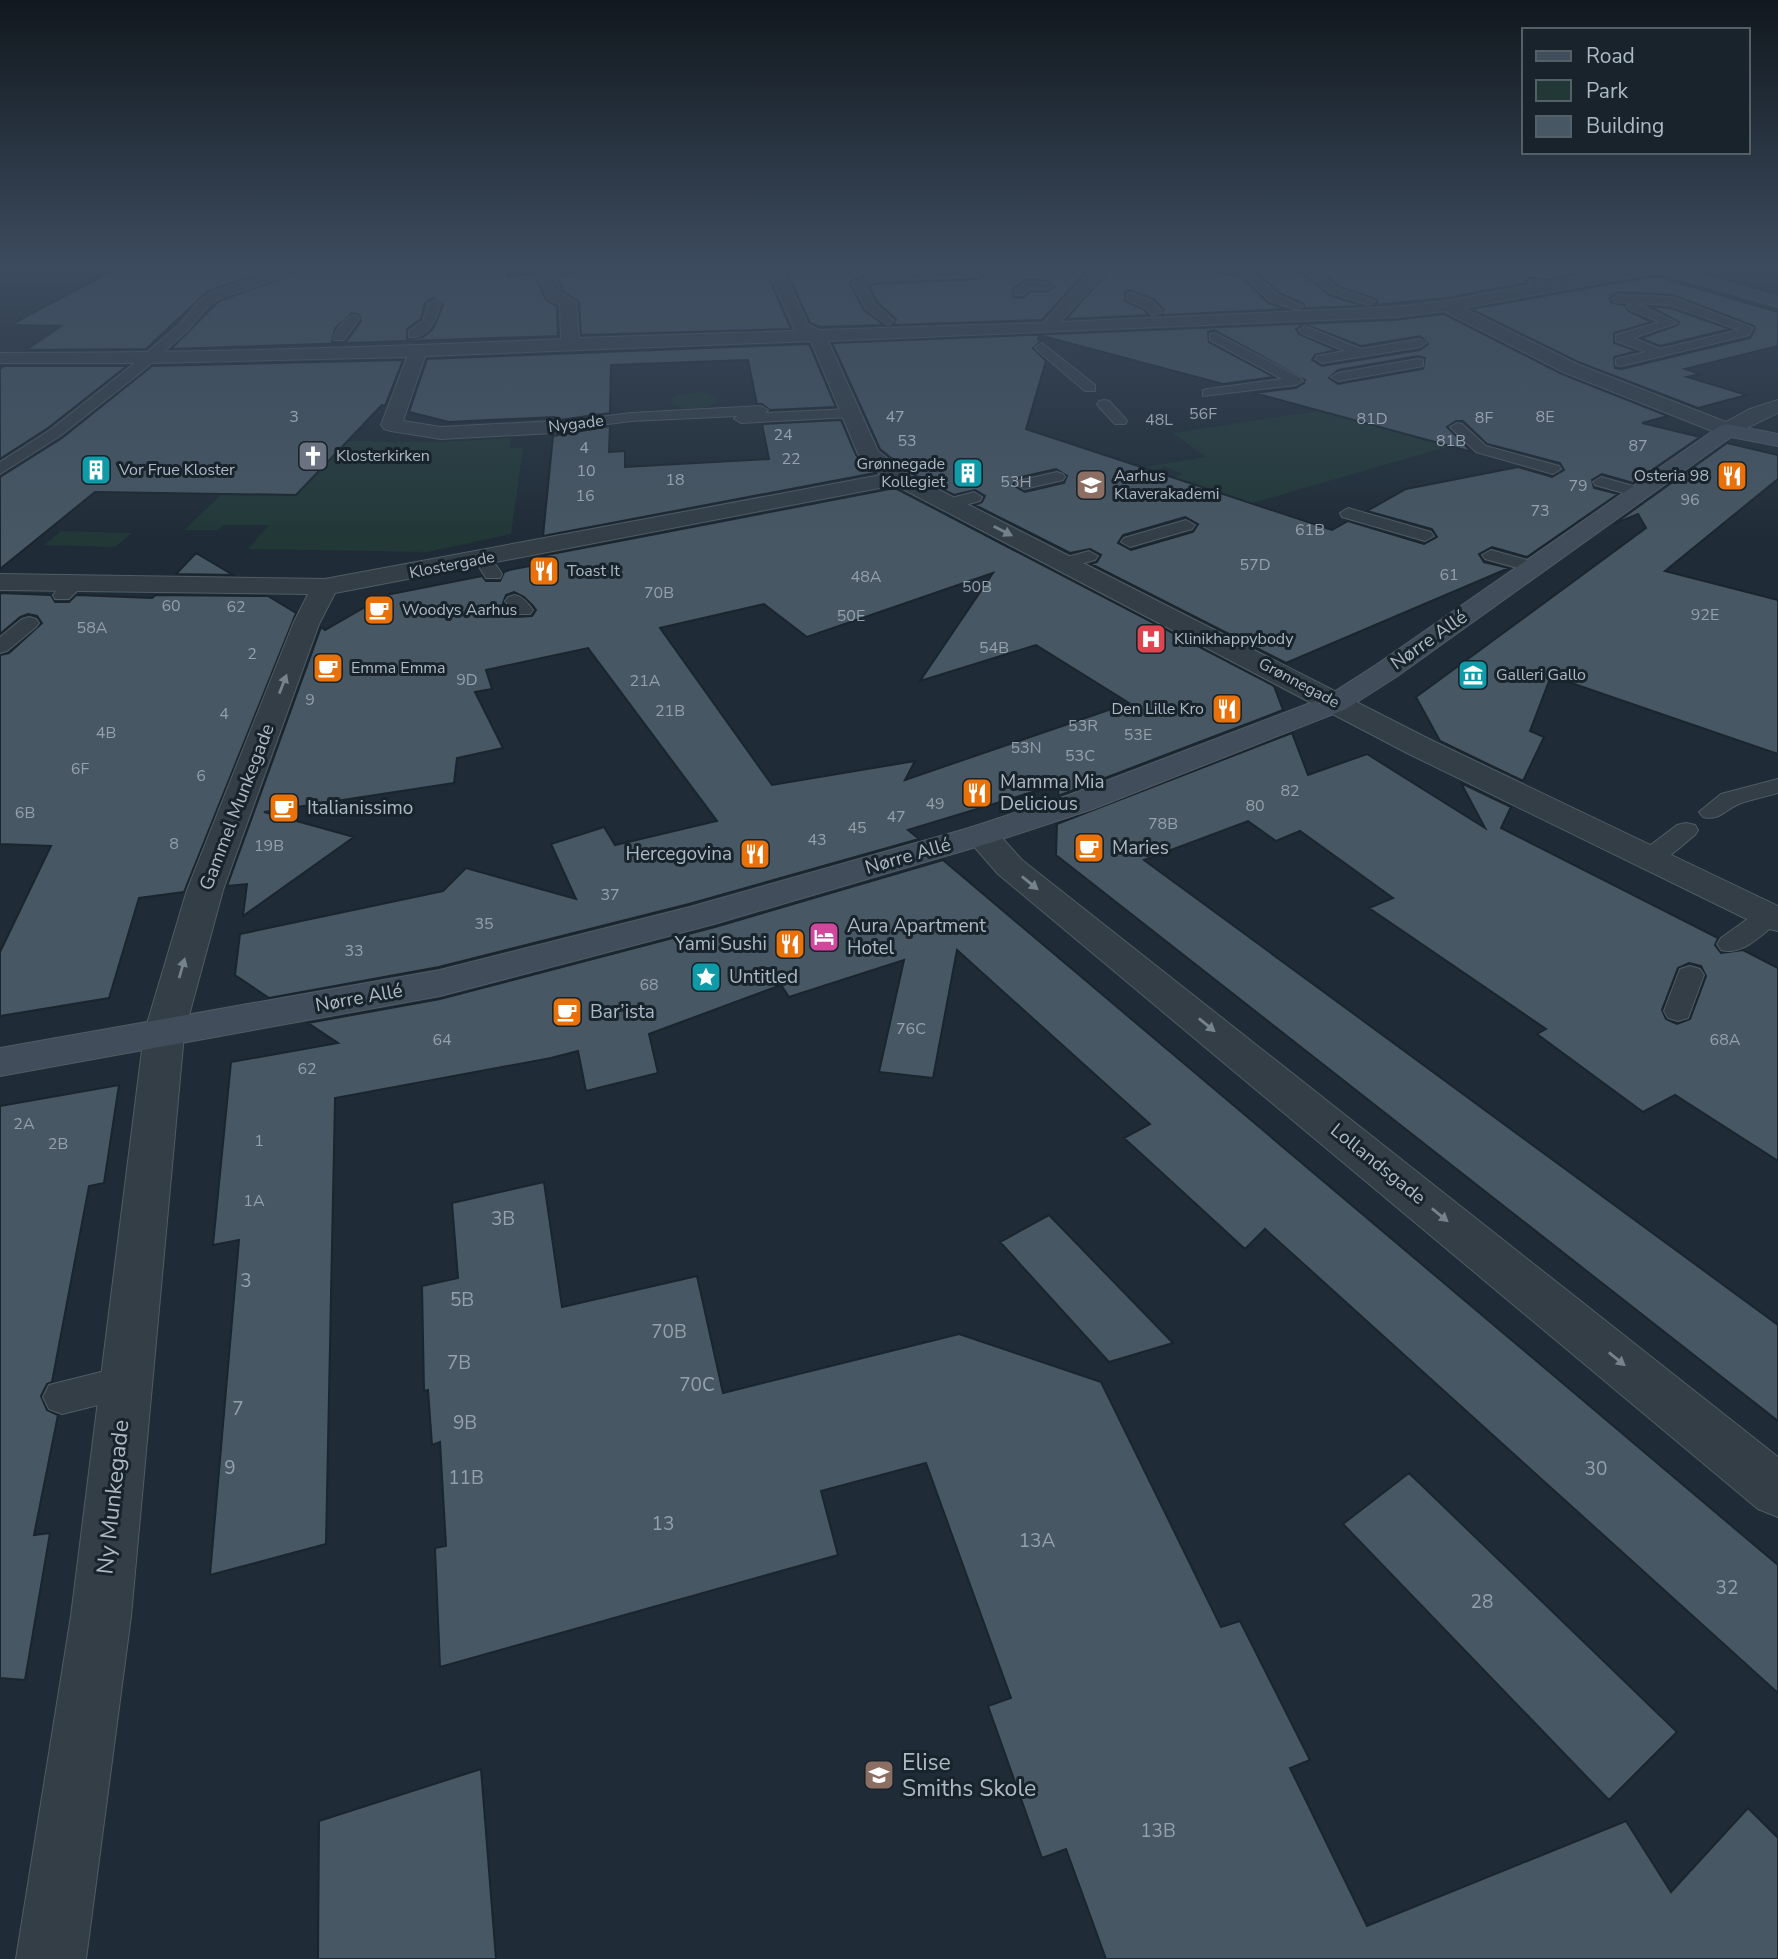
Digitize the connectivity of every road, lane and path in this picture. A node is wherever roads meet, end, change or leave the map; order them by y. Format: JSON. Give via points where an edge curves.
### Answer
{"nodes":[{"id":1,"x":166,"y":357,"type":"edge"},
{"id":2,"x":408,"y":357,"type":"edge"},
{"id":3,"x":827,"y":357,"type":"edge"},
{"id":4,"x":1054,"y":357,"type":"edge"},
{"id":5,"x":1253,"y":357,"type":"edge"},
{"id":6,"x":1335,"y":357,"type":"edge"},
{"id":7,"x":1552,"y":357,"type":"edge"},
{"id":8,"x":1641,"y":357,"type":"edge"},
{"id":9,"x":0,"y":358,"type":"edge"},
{"id":10,"x":149,"y":358,"type":"junction"},
{"id":11,"x":1322,"y":359,"type":"dead end"},
{"id":12,"x":1621,"y":362,"type":"dead end"},
{"id":13,"x":1418,"y":363,"type":"dead end"},
{"id":14,"x":1338,"y":377,"type":"dead end"},
{"id":15,"x":1090,"y":388,"type":"dead end"},
{"id":16,"x":1208,"y":393,"type":"dead end"},
{"id":17,"x":1104,"y":404,"type":"dead end"},
{"id":18,"x":1778,"y":406,"type":"edge"},
{"id":19,"x":761,"y":410,"type":"dead end"},
{"id":20,"x":850,"y":413,"type":"junction"},
{"id":21,"x":739,"y":419,"type":"dead end"},
{"id":22,"x":1120,"y":421,"type":"dead end"},
{"id":23,"x":554,"y":427,"type":"joint"},
{"id":24,"x":1457,"y":427,"type":"dead end"},
{"id":25,"x":1727,"y":429,"type":"junction"},
{"id":26,"x":1778,"y":440,"type":"edge"},
{"id":27,"x":0,"y":469,"type":"edge"},
{"id":28,"x":1553,"y":469,"type":"dead end"},
{"id":29,"x":1058,"y":477,"type":"dead end"},
{"id":30,"x":898,"y":478,"type":"junction"},
{"id":31,"x":1601,"y":482,"type":"dead end"},
{"id":32,"x":1024,"y":484,"type":"dead end"},
{"id":33,"x":1638,"y":492,"type":"junction"},
{"id":34,"x":1348,"y":513,"type":"dead end"},
{"id":35,"x":1186,"y":525,"type":"dead end"},
{"id":36,"x":1425,"y":536,"type":"dead end"},
{"id":37,"x":1130,"y":542,"type":"dead end"},
{"id":38,"x":1491,"y":555,"type":"dead end"},
{"id":39,"x":1532,"y":567,"type":"junction"},
{"id":40,"x":0,"y":582,"type":"edge"},
{"id":41,"x":325,"y":587,"type":"junction"},
{"id":42,"x":29,"y":623,"type":"dead end"},
{"id":43,"x":0,"y":648,"type":"edge"},
{"id":44,"x":1336,"y":703,"type":"junction"},
{"id":45,"x":1778,"y":786,"type":"edge"},
{"id":46,"x":1711,"y":812,"type":"dead end"},
{"id":47,"x":1686,"y":830,"type":"dead end"},
{"id":48,"x":981,"y":835,"type":"junction"},
{"id":49,"x":1649,"y":858,"type":"junction"},
{"id":50,"x":1773,"y":918,"type":"edge"},
{"id":51,"x":1731,"y":944,"type":"dead end"},
{"id":52,"x":1690,"y":975,"type":"dead end"},
{"id":53,"x":1678,"y":1011,"type":"dead end"},
{"id":54,"x":164,"y":1034,"type":"junction"},
{"id":55,"x":0,"y":1062,"type":"edge"},
{"id":56,"x":125,"y":1383,"type":"junction"},
{"id":57,"x":62,"y":1397,"type":"dead end"},
{"id":58,"x":1778,"y":1491,"type":"edge"},
{"id":59,"x":51,"y":1959,"type":"edge"}],
"edges":[{"from":1,"to":10,"type":"street"},
{"from":2,"to":23,"type":"street","name":"Nygade","via":[[391,425],[442,433]]},
{"from":3,"to":20,"type":"street","name":"Grønnegade"},
{"from":4,"to":15,"type":"lane"},
{"from":5,"to":16,"type":"lane","via":[[1296,381]]},
{"from":6,"to":11,"type":"lane"},
{"from":7,"to":25,"type":"street"},
{"from":8,"to":12,"type":"lane"},
{"from":9,"to":10,"type":"street"},
{"from":10,"to":27,"type":"lane","via":[[55,433]]},
{"from":13,"to":14,"type":"lane"},
{"from":17,"to":22,"type":"lane"},
{"from":18,"to":25,"type":"street"},
{"from":19,"to":23,"type":"lane","name":"Nygade","via":[[631,417]]},
{"from":20,"to":21,"type":"lane"},
{"from":20,"to":30,"type":"street","name":"Grønnegade","via":[[869,454]]},
{"from":24,"to":28,"type":"lane","via":[[1481,449]]},
{"from":25,"to":26,"type":"street"},
{"from":25,"to":33,"type":"street","name":"Nørre Allé"},
{"from":29,"to":32,"type":"lane"},
{"from":30,"to":41,"type":"street","name":"Klostergade","via":[[488,567]]},
{"from":30,"to":44,"type":"street","name":"Grønnegade","one_way":true,"via":[[962,500],[1078,559]]},
{"from":31,"to":33,"type":"lane"},
{"from":33,"to":39,"type":"street","name":"Nørre Allé"},
{"from":34,"to":36,"type":"lane"},
{"from":35,"to":37,"type":"lane"},
{"from":38,"to":39,"type":"lane"},
{"from":39,"to":44,"type":"street","name":"Nørre Allé"},
{"from":40,"to":41,"type":"street","name":"Klostergade","via":[[69,589]]},
{"from":54,"to":41,"type":"street","name":"Gammel Munkegade","one_way":true,"via":[[205,890],[306,624]]},
{"from":42,"to":43,"type":"lane"},
{"from":44,"to":48,"type":"street","name":"Nørre Allé","via":[[1081,802]]},
{"from":44,"to":49,"type":"street","name":"Grønnegade"},
{"from":45,"to":46,"type":"lane","via":[[1729,799]]},
{"from":47,"to":49,"type":"lane"},
{"from":48,"to":54,"type":"street","name":"Nørre Allé","via":[[701,916],[440,983]]},
{"from":48,"to":58,"type":"street","name":"Lollandsgade","one_way":true,"via":[[1010,867]]},
{"from":49,"to":50,"type":"street","name":"Grønnegade"},
{"from":50,"to":51,"type":"lane"},
{"from":52,"to":53,"type":"lane"},
{"from":54,"to":55,"type":"street","name":"Nørre Allé"},
{"from":54,"to":56,"type":"street","name":"Ny Munkegade"},
{"from":56,"to":57,"type":"lane"},
{"from":56,"to":59,"type":"street","name":"Ny Munkegade","via":[[101,1616]]}]}
